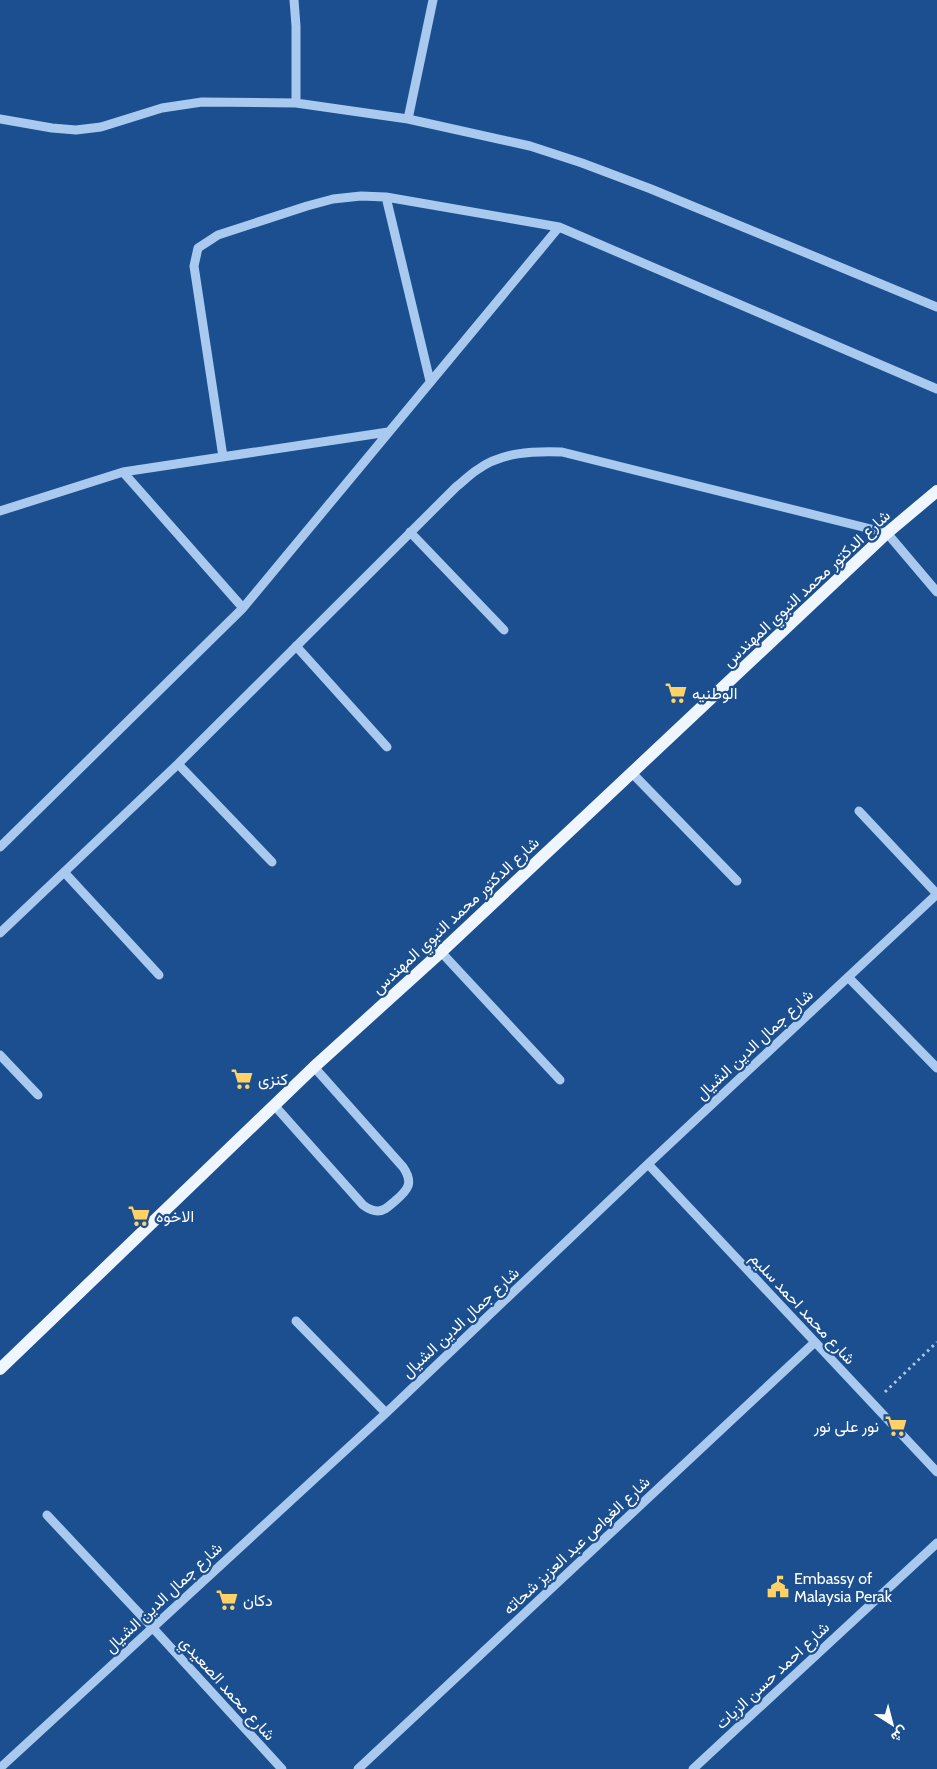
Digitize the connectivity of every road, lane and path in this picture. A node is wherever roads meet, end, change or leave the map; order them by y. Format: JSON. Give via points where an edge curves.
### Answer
{"nodes":[{"id":1,"x":294,"y":0,"type":"edge"},
{"id":2,"x":433,"y":0,"type":"edge"},
{"id":3,"x":296,"y":103,"type":"junction"},
{"id":4,"x":0,"y":119,"type":"edge"},
{"id":5,"x":408,"y":119,"type":"junction"},
{"id":6,"x":386,"y":197,"type":"junction"},
{"id":7,"x":559,"y":226,"type":"junction"},
{"id":8,"x":937,"y":307,"type":"edge"},
{"id":9,"x":430,"y":381,"type":"junction"},
{"id":10,"x":937,"y":389,"type":"edge"},
{"id":11,"x":388,"y":432,"type":"junction"},
{"id":12,"x":223,"y":457,"type":"junction"},
{"id":13,"x":123,"y":472,"type":"junction"},
{"id":14,"x":937,"y":491,"type":"edge"},
{"id":15,"x":5,"y":509,"type":"edge"},
{"id":16,"x":0,"y":516,"type":"edge"},
{"id":17,"x":410,"y":532,"type":"junction"},
{"id":18,"x":886,"y":533,"type":"junction"},
{"id":19,"x":937,"y":592,"type":"edge"},
{"id":20,"x":243,"y":608,"type":"junction"},
{"id":21,"x":504,"y":630,"type":"dead end"},
{"id":22,"x":296,"y":646,"type":"junction"},
{"id":23,"x":387,"y":747,"type":"dead end"},
{"id":24,"x":178,"y":764,"type":"junction"},
{"id":25,"x":632,"y":773,"type":"junction"},
{"id":26,"x":859,"y":811,"type":"dead end"},
{"id":27,"x":0,"y":846,"type":"edge"},
{"id":28,"x":272,"y":862,"type":"dead end"},
{"id":29,"x":64,"y":872,"type":"junction"},
{"id":30,"x":736,"y":881,"type":"dead end"},
{"id":31,"x":937,"y":894,"type":"edge"},
{"id":32,"x":0,"y":933,"type":"edge"},
{"id":33,"x":441,"y":952,"type":"junction"},
{"id":34,"x":159,"y":974,"type":"dead end"},
{"id":35,"x":848,"y":977,"type":"junction"},
{"id":36,"x":0,"y":1055,"type":"edge"},
{"id":37,"x":314,"y":1067,"type":"junction"},
{"id":38,"x":937,"y":1068,"type":"edge"},
{"id":39,"x":560,"y":1080,"type":"dead end"},
{"id":40,"x":38,"y":1096,"type":"dead end"},
{"id":41,"x":274,"y":1105,"type":"junction"},
{"id":42,"x":648,"y":1164,"type":"junction"},
{"id":43,"x":296,"y":1321,"type":"dead end"},
{"id":44,"x":815,"y":1342,"type":"junction"},
{"id":45,"x":937,"y":1342,"type":"edge"},
{"id":46,"x":0,"y":1369,"type":"edge"},
{"id":47,"x":873,"y":1403,"type":"junction"},
{"id":48,"x":386,"y":1413,"type":"junction"},
{"id":49,"x":937,"y":1472,"type":"edge"},
{"id":50,"x":47,"y":1515,"type":"dead end"},
{"id":51,"x":937,"y":1543,"type":"edge"},
{"id":52,"x":152,"y":1627,"type":"junction"},
{"id":53,"x":0,"y":1768,"type":"edge"},
{"id":54,"x":282,"y":1769,"type":"edge"},
{"id":55,"x":358,"y":1769,"type":"edge"},
{"id":56,"x":693,"y":1769,"type":"edge"}],
"edges":[{"from":1,"to":3,"type":"street"},
{"from":2,"to":5,"type":"street"},
{"from":3,"to":4,"type":"street","via":[[202,102],[162,108],[101,127],[76,130]]},
{"from":3,"to":5,"type":"street"},
{"from":5,"to":8,"type":"street","via":[[530,146],[582,163]]},
{"from":6,"to":7,"type":"street"},
{"from":6,"to":9,"type":"street"},
{"from":6,"to":12,"type":"street","via":[[333,199],[306,206],[218,235],[198,248],[194,266]]},
{"from":7,"to":9,"type":"street"},
{"from":7,"to":10,"type":"street"},
{"from":9,"to":11,"type":"street"},
{"from":11,"to":12,"type":"street"},
{"from":11,"to":20,"type":"street"},
{"from":12,"to":13,"type":"street"},
{"from":13,"to":15,"type":"street"},
{"from":13,"to":20,"type":"street"},
{"from":14,"to":18,"type":"main road","name":"شارع الدكتور محمد النبوي المهندس"},
{"from":15,"to":16,"type":"street"},
{"from":17,"to":18,"type":"street","via":[[478,469],[505,457],[533,451],[562,452]]},
{"from":17,"to":21,"type":"street"},
{"from":17,"to":22,"type":"street"},
{"from":18,"to":19,"type":"street"},
{"from":18,"to":25,"type":"main road","name":"شارع الدكتور محمد النبوي المهندس"},
{"from":20,"to":27,"type":"street"},
{"from":22,"to":23,"type":"street"},
{"from":22,"to":24,"type":"street"},
{"from":24,"to":28,"type":"street"},
{"from":24,"to":29,"type":"street"},
{"from":25,"to":30,"type":"street"},
{"from":25,"to":33,"type":"main road","name":"شارع الدكتور محمد النبوي المهندس"},
{"from":26,"to":31,"type":"street"},
{"from":29,"to":32,"type":"street"},
{"from":29,"to":34,"type":"street"},
{"from":31,"to":35,"type":"street","name":"شارع جمال الدين الشيال"},
{"from":33,"to":37,"type":"main road","name":"شارع الدكتور محمد النبوي المهندس"},
{"from":33,"to":39,"type":"street"},
{"from":35,"to":38,"type":"street"},
{"from":35,"to":42,"type":"street","name":"شارع جمال الدين الشيال"},
{"from":36,"to":40,"type":"street"},
{"from":37,"to":41,"type":"main road","name":"شارع الدكتور محمد النبوي المهندس"},
{"from":37,"to":41,"type":"street","via":[[403,1167],[409,1184],[405,1192],[384,1210],[369,1210]]},
{"from":41,"to":46,"type":"main road","name":"شارع الدكتور محمد النبوي المهندس"},
{"from":42,"to":44,"type":"street","name":"شارع محمد احمد سليم"},
{"from":42,"to":48,"type":"street","name":"شارع جمال الدين الشيال"},
{"from":43,"to":48,"type":"street"},
{"from":44,"to":47,"type":"street","name":"شارع محمد احمد سليم"},
{"from":44,"to":55,"type":"street","name":"شارع الغواص عبد العزيز شحاته"},
{"from":45,"to":47,"type":"path"},
{"from":47,"to":49,"type":"street","name":"شارع محمد احمد سليم"},
{"from":48,"to":52,"type":"street","name":"شارع جمال الدين الشيال"},
{"from":50,"to":52,"type":"street","name":"شارع محمد الصعيدي"},
{"from":51,"to":56,"type":"street","name":"شارع احمد حسن الزيات"},
{"from":52,"to":53,"type":"street","name":"شارع جمال الدين الشيال"},
{"from":52,"to":54,"type":"street","name":"شارع محمد الصعيدي"}]}
